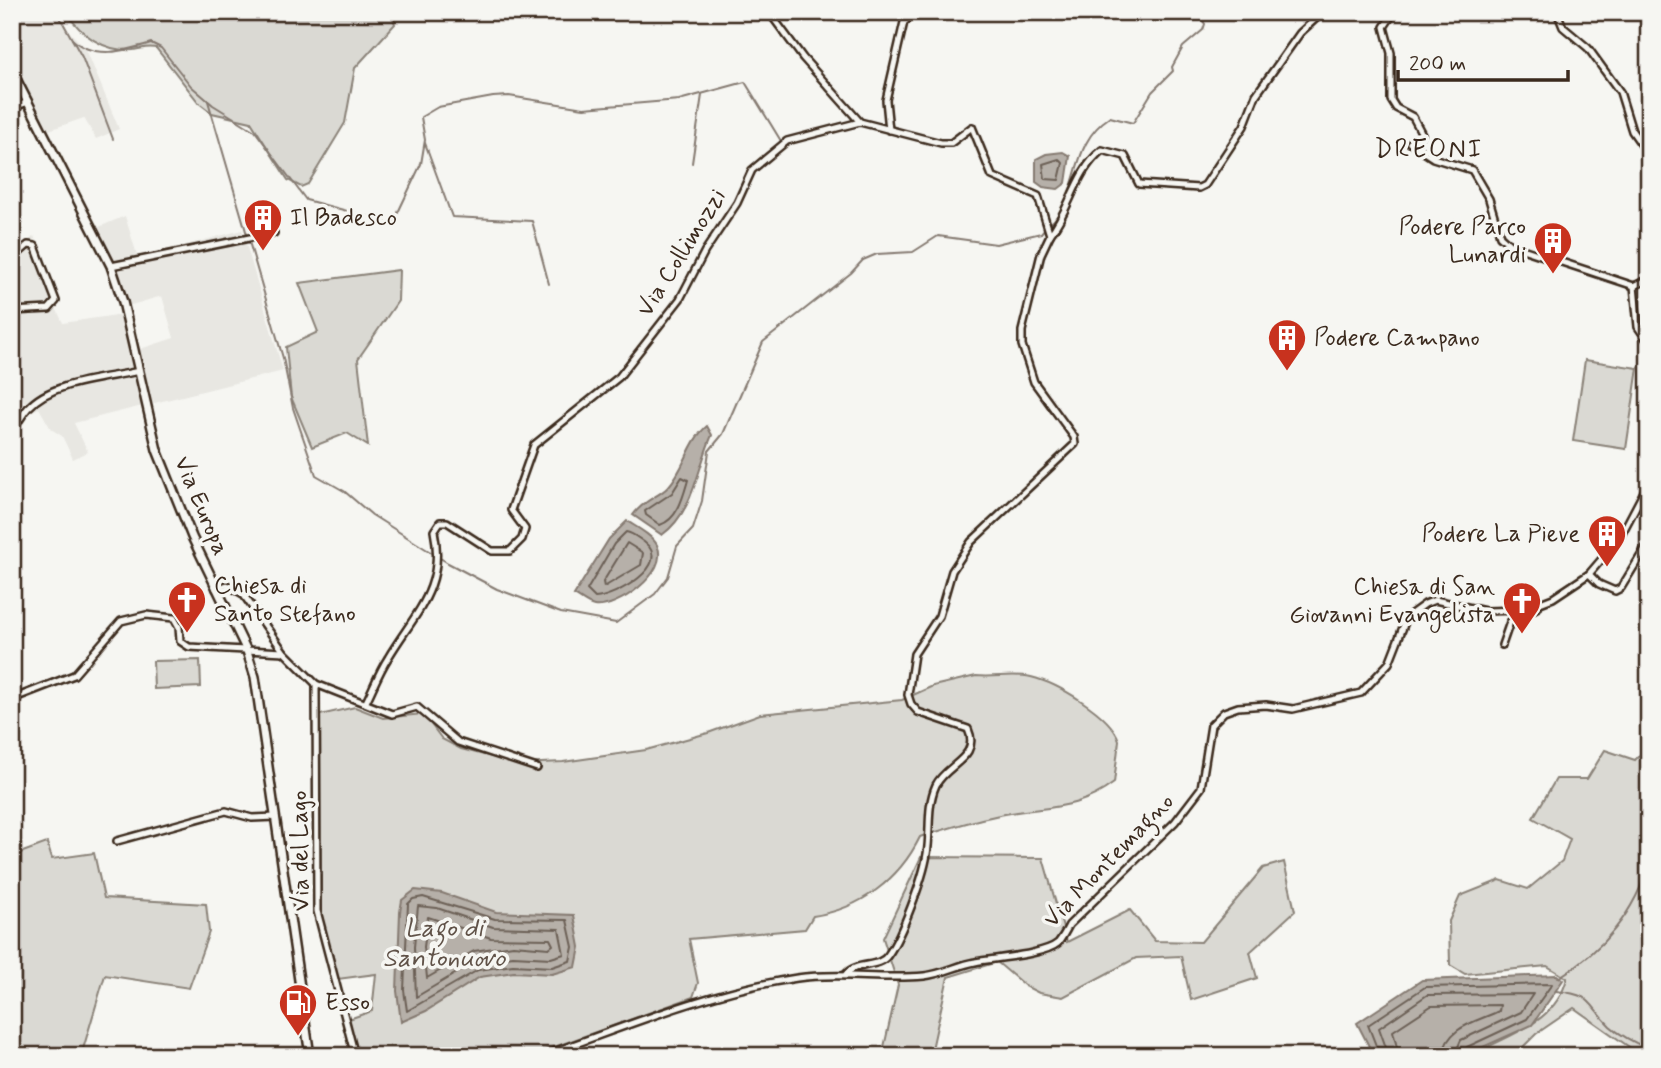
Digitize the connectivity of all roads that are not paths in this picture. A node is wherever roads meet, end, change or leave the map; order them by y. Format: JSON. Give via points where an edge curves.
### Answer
{"nodes":[{"id":1,"x":769,"y":12,"type":"edge"},
{"id":2,"x":917,"y":12,"type":"edge"},
{"id":3,"x":1323,"y":12,"type":"edge"},
{"id":4,"x":1394,"y":12,"type":"edge"},
{"id":5,"x":1557,"y":12,"type":"edge"},
{"id":6,"x":12,"y":71,"type":"edge"},
{"id":7,"x":28,"y":102,"type":"junction"},
{"id":8,"x":12,"y":108,"type":"edge"},
{"id":9,"x":860,"y":122,"type":"junction"},
{"id":10,"x":889,"y":130,"type":"junction"},
{"id":11,"x":1649,"y":155,"type":"edge"},
{"id":12,"x":274,"y":233,"type":"dead end"},
{"id":13,"x":1050,"y":235,"type":"junction"},
{"id":14,"x":12,"y":259,"type":"edge"},
{"id":15,"x":111,"y":266,"type":"junction"},
{"id":16,"x":1649,"y":279,"type":"edge"},
{"id":17,"x":1634,"y":286,"type":"junction"},
{"id":18,"x":12,"y":311,"type":"edge"},
{"id":19,"x":1649,"y":343,"type":"edge"},
{"id":20,"x":139,"y":371,"type":"junction"},
{"id":21,"x":12,"y":432,"type":"edge"},
{"id":22,"x":1649,"y":482,"type":"edge"},
{"id":23,"x":1649,"y":542,"type":"edge"},
{"id":24,"x":1589,"y":574,"type":"junction"},
{"id":25,"x":216,"y":589,"type":"junction"},
{"id":26,"x":1553,"y":598,"type":"junction"},
{"id":27,"x":1502,"y":645,"type":"dead end"},
{"id":28,"x":247,"y":651,"type":"junction"},
{"id":29,"x":284,"y":652,"type":"junction"},
{"id":30,"x":316,"y":684,"type":"junction"},
{"id":31,"x":12,"y":699,"type":"edge"},
{"id":32,"x":366,"y":702,"type":"junction"},
{"id":33,"x":537,"y":768,"type":"dead end"},
{"id":34,"x":276,"y":817,"type":"junction"},
{"id":35,"x":117,"y":841,"type":"dead end"},
{"id":36,"x":846,"y":974,"type":"junction"},
{"id":37,"x":310,"y":1056,"type":"edge"},
{"id":38,"x":355,"y":1056,"type":"edge"},
{"id":39,"x":542,"y":1056,"type":"edge"}],
"edges":[{"from":1,"to":9,"type":"street"},
{"from":2,"to":10,"type":"street","via":[[904,22],[886,100]]},
{"from":3,"to":13,"type":"street","via":[[1300,33],[1256,95],[1244,126],[1205,185],[1146,187],[1133,177],[1125,156],[1102,150],[1085,165]]},
{"from":4,"to":17,"type":"street","via":[[1384,27],[1391,53],[1391,100],[1413,117],[1422,134],[1410,143],[1433,158],[1472,170],[1489,198],[1500,236],[1510,245]]},
{"from":5,"to":11,"type":"street","via":[[1563,27],[1588,48],[1620,92],[1632,131]]},
{"from":6,"to":7,"type":"main road","name":"Via Europa"},
{"from":7,"to":8,"type":"street"},
{"from":7,"to":15,"type":"main road","name":"Via Europa"},
{"from":9,"to":10,"type":"street"},
{"from":9,"to":32,"type":"street","name":"Via Collimozzi","via":[[787,141],[752,170],[683,294],[619,377],[547,433],[530,452],[511,510],[525,529],[517,546],[510,551],[492,551],[447,522],[440,523],[434,531],[438,555],[430,596],[387,659]]},
{"from":10,"to":13,"type":"street","via":[[951,143],[972,127],[992,176],[1038,195]]},
{"from":12,"to":15,"type":"street"},
{"from":13,"to":36,"type":"street","via":[[1041,254],[1022,345],[1034,382],[1075,443],[971,542],[952,571],[939,617],[914,654],[908,695],[911,704],[918,712],[968,729],[970,747],[966,757],[936,785],[927,825],[926,860],[890,953],[880,961],[852,967]]},
{"from":14,"to":18,"type":"street","via":[[27,245],[35,246],[56,300],[50,309]]},
{"from":15,"to":20,"type":"main road","name":"Via Europa"},
{"from":16,"to":17,"type":"street"},
{"from":17,"to":19,"type":"street","via":[[1638,327]]},
{"from":20,"to":21,"type":"street","via":[[43,397],[28,407]]},
{"from":20,"to":25,"type":"main road","name":"Via Europa","via":[[157,450]]},
{"from":22,"to":24,"type":"street","name":"Via Montemagno","via":[[1619,539]]},
{"from":23,"to":24,"type":"street","via":[[1621,588],[1615,591]]},
{"from":24,"to":26,"type":"street","name":"Via Montemagno"},
{"from":25,"to":28,"type":"main road","name":"Via Europa"},
{"from":25,"to":29,"type":"street","via":[[227,585],[243,594]]},
{"from":26,"to":27,"type":"street","via":[[1510,622]]},
{"from":26,"to":36,"type":"street","name":"Via Montemagno","via":[[1522,610],[1485,611],[1435,600],[1407,617],[1389,663],[1361,693],[1293,709],[1266,705],[1224,712],[1211,725],[1201,788],[1175,822],[1046,950],[966,963],[927,976]]},
{"from":28,"to":29,"type":"street"},
{"from":28,"to":31,"type":"street","via":[[189,647],[180,641],[174,618],[146,615],[121,621],[66,680]]},
{"from":28,"to":34,"type":"main road","name":"Via Europa"},
{"from":29,"to":30,"type":"street"},
{"from":30,"to":32,"type":"street"},
{"from":30,"to":38,"type":"street","name":"Via del Lago","via":[[317,911]]},
{"from":32,"to":33,"type":"street","via":[[392,714],[417,707],[458,742]]},
{"from":34,"to":35,"type":"street","via":[[252,818],[226,811]]},
{"from":34,"to":37,"type":"main road","name":"Via Europa"},
{"from":36,"to":39,"type":"street","name":"Via Montemagno","via":[[741,989]]}]}
